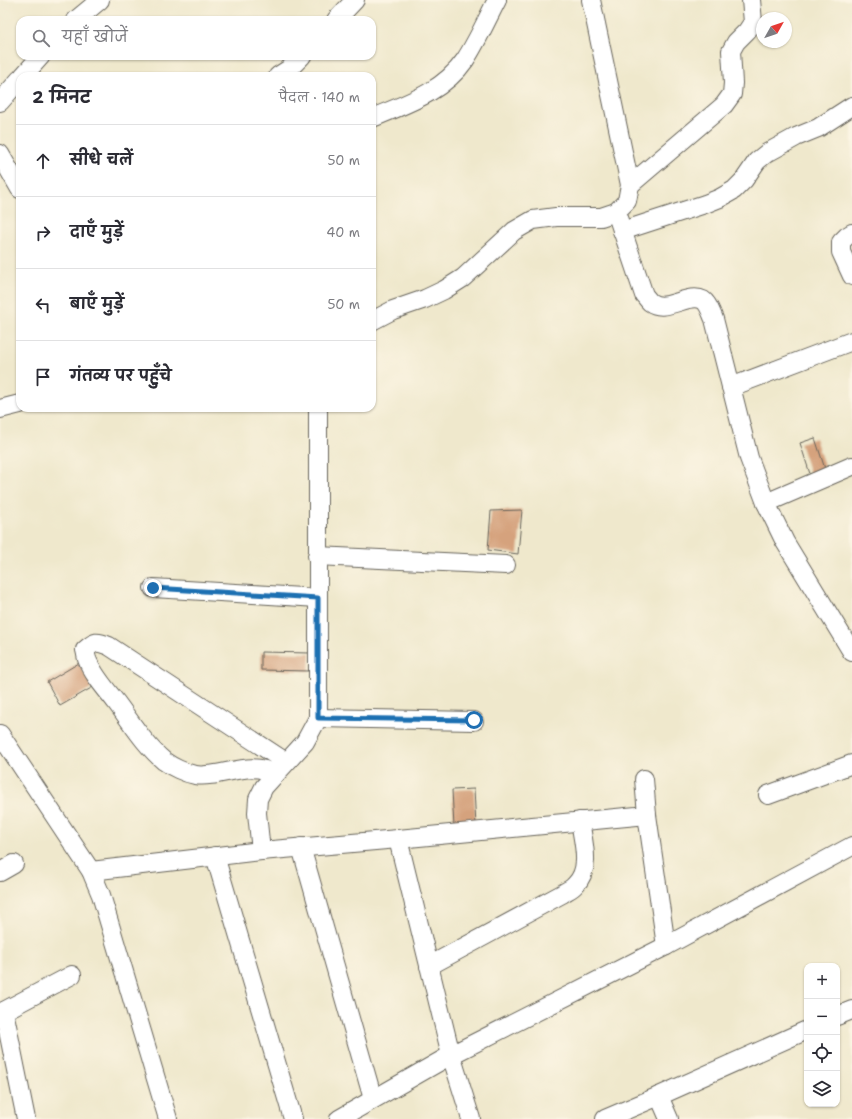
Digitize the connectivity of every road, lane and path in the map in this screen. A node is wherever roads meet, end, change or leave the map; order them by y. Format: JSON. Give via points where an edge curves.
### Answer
{"nodes":[{"id":1,"x":100,"y":0,"type":"edge"},
{"id":2,"x":355,"y":0,"type":"edge"},
{"id":3,"x":497,"y":0,"type":"edge"},
{"id":4,"x":591,"y":0,"type":"edge"},
{"id":5,"x":752,"y":0,"type":"edge"},
{"id":6,"x":81,"y":16,"type":"edge"},
{"id":7,"x":340,"y":16,"type":"edge"},
{"id":8,"x":37,"y":60,"type":"edge"},
{"id":9,"x":299,"y":60,"type":"edge"},
{"id":10,"x":26,"y":72,"type":"edge"},
{"id":11,"x":290,"y":72,"type":"edge"},
{"id":12,"x":16,"y":84,"type":"edge"},
{"id":13,"x":0,"y":102,"type":"edge"},
{"id":14,"x":852,"y":106,"type":"edge"},
{"id":15,"x":376,"y":116,"type":"edge"},
{"id":16,"x":0,"y":154,"type":"edge"},
{"id":17,"x":16,"y":182,"type":"edge"},
{"id":18,"x":630,"y":184,"type":"junction"},
{"id":19,"x":616,"y":212,"type":"junction"},
{"id":20,"x":622,"y":231,"type":"junction"},
{"id":21,"x":852,"y":233,"type":"edge"},
{"id":22,"x":852,"y":276,"type":"edge"},
{"id":23,"x":376,"y":320,"type":"edge"},
{"id":24,"x":852,"y":341,"type":"edge"},
{"id":25,"x":731,"y":387,"type":"junction"},
{"id":26,"x":16,"y":405,"type":"edge"},
{"id":27,"x":0,"y":409,"type":"edge"},
{"id":28,"x":318,"y":412,"type":"edge"},
{"id":29,"x":852,"y":466,"type":"edge"},
{"id":30,"x":766,"y":502,"type":"junction"},
{"id":31,"x":317,"y":556,"type":"junction"},
{"id":32,"x":506,"y":565,"type":"dead end"},
{"id":33,"x":153,"y":588,"type":"dead end"},
{"id":34,"x":318,"y":598,"type":"junction"},
{"id":35,"x":852,"y":652,"type":"edge"},
{"id":36,"x":318,"y":718,"type":"junction"},
{"id":37,"x":474,"y":720,"type":"dead end"},
{"id":38,"x":0,"y":734,"type":"edge"},
{"id":39,"x":286,"y":762,"type":"junction"},
{"id":40,"x":852,"y":764,"type":"edge"},
{"id":41,"x":275,"y":775,"type":"junction"},
{"id":42,"x":644,"y":779,"type":"dead end"},
{"id":43,"x":768,"y":795,"type":"dead end"},
{"id":44,"x":646,"y":815,"type":"junction"},
{"id":45,"x":580,"y":821,"type":"junction"},
{"id":46,"x":398,"y":839,"type":"junction"},
{"id":47,"x":852,"y":846,"type":"edge"},
{"id":48,"x":300,"y":847,"type":"junction"},
{"id":49,"x":261,"y":850,"type":"junction"},
{"id":50,"x":215,"y":856,"type":"junction"},
{"id":51,"x":91,"y":871,"type":"junction"},
{"id":52,"x":666,"y":946,"type":"junction"},
{"id":53,"x":429,"y":966,"type":"junction"},
{"id":54,"x":72,"y":975,"type":"dead end"},
{"id":55,"x":852,"y":1010,"type":"edge"},
{"id":56,"x":2,"y":1012,"type":"edge"},
{"id":57,"x":840,"y":1015,"type":"edge"},
{"id":58,"x":804,"y":1031,"type":"edge"},
{"id":59,"x":451,"y":1055,"type":"junction"},
{"id":60,"x":659,"y":1096,"type":"junction"},
{"id":61,"x":373,"y":1099,"type":"junction"},
{"id":62,"x":26,"y":1119,"type":"edge"},
{"id":63,"x":168,"y":1119,"type":"edge"},
{"id":64,"x":293,"y":1119,"type":"edge"},
{"id":65,"x":339,"y":1119,"type":"edge"},
{"id":66,"x":471,"y":1119,"type":"edge"},
{"id":67,"x":605,"y":1119,"type":"edge"},
{"id":68,"x":669,"y":1119,"type":"edge"}],
"edges":[{"from":1,"to":6,"type":"street"},
{"from":2,"to":7,"type":"street"},
{"from":3,"to":15,"type":"street","via":[[465,60],[439,86],[422,97]]},
{"from":4,"to":18,"type":"street"},
{"from":5,"to":18,"type":"street","via":[[753,22],[731,51],[732,94],[724,105]]},
{"from":8,"to":10,"type":"street"},
{"from":9,"to":11,"type":"street"},
{"from":12,"to":13,"type":"street"},
{"from":14,"to":20,"type":"street","via":[[818,128],[767,154],[757,161],[734,190],[720,198]]},
{"from":16,"to":17,"type":"street"},
{"from":18,"to":19,"type":"street","via":[[627,201]]},
{"from":19,"to":20,"type":"street"},
{"from":19,"to":23,"type":"street","via":[[601,217],[533,220],[514,230],[463,278],[444,290],[393,310]]},
{"from":20,"to":25,"type":"street","via":[[644,295],[651,303],[662,306],[693,299],[702,300],[708,306]]},
{"from":21,"to":22,"type":"street","via":[[841,242],[841,252]]},
{"from":24,"to":25,"type":"street"},
{"from":25,"to":30,"type":"street","via":[[749,458]]},
{"from":26,"to":27,"type":"street"},
{"from":28,"to":31,"type":"street"},
{"from":29,"to":30,"type":"street"},
{"from":30,"to":35,"type":"street","via":[[785,542]]},
{"from":31,"to":32,"type":"street"},
{"from":31,"to":34,"type":"street"},
{"from":33,"to":34,"type":"street"},
{"from":34,"to":36,"type":"street"},
{"from":36,"to":37,"type":"street"},
{"from":36,"to":39,"type":"street","via":[[305,742]]},
{"from":38,"to":51,"type":"street"},
{"from":39,"to":41,"type":"street"},
{"from":39,"to":41,"type":"street","via":[[109,646],[99,642],[85,650],[86,659],[96,675],[152,749],[166,762],[195,775],[212,775],[252,768],[262,768]]},
{"from":40,"to":43,"type":"street"},
{"from":41,"to":49,"type":"street","via":[[258,799]]},
{"from":42,"to":44,"type":"street"},
{"from":44,"to":45,"type":"street"},
{"from":44,"to":52,"type":"street"},
{"from":45,"to":46,"type":"street"},
{"from":45,"to":53,"type":"street","via":[[586,863],[583,874],[575,885]]},
{"from":46,"to":48,"type":"street"},
{"from":46,"to":53,"type":"street"},
{"from":47,"to":52,"type":"street"},
{"from":48,"to":49,"type":"street"},
{"from":48,"to":61,"type":"street"},
{"from":49,"to":50,"type":"street"},
{"from":50,"to":51,"type":"street"},
{"from":50,"to":64,"type":"street"},
{"from":51,"to":63,"type":"street"},
{"from":52,"to":59,"type":"street"},
{"from":53,"to":59,"type":"street"},
{"from":54,"to":56,"type":"street"},
{"from":55,"to":57,"type":"street"},
{"from":56,"to":62,"type":"street"},
{"from":58,"to":60,"type":"street"},
{"from":59,"to":61,"type":"street"},
{"from":59,"to":66,"type":"street"},
{"from":60,"to":67,"type":"street"},
{"from":60,"to":68,"type":"street"},
{"from":61,"to":65,"type":"street"}]}
